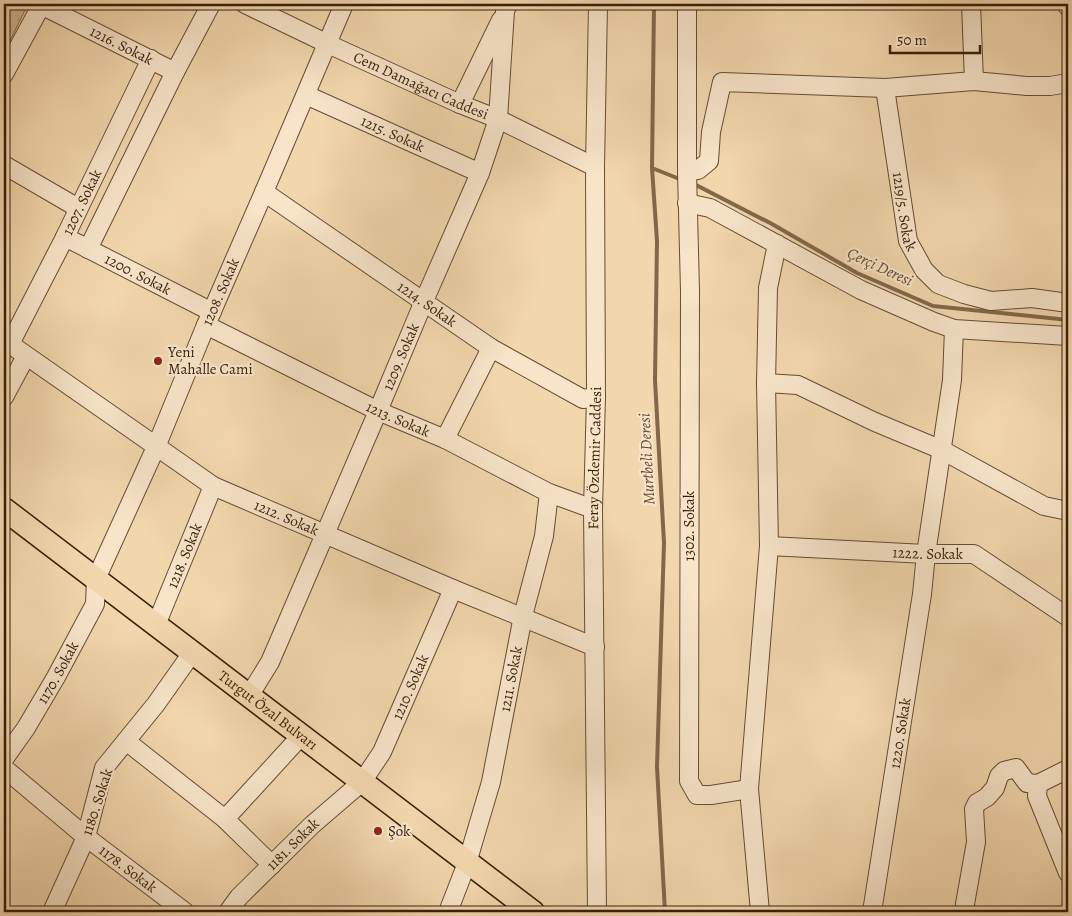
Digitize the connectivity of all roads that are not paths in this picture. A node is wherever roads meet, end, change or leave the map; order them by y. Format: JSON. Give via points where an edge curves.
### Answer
{"nodes":[{"id":1,"x":41,"y":4,"type":"edge"},
{"id":2,"x":211,"y":4,"type":"edge"},
{"id":3,"x":245,"y":4,"type":"edge"},
{"id":4,"x":344,"y":4,"type":"edge"},
{"id":5,"x":598,"y":4,"type":"edge"},
{"id":6,"x":688,"y":4,"type":"edge"},
{"id":7,"x":971,"y":4,"type":"edge"},
{"id":8,"x":1066,"y":4,"type":"edge"},
{"id":9,"x":507,"y":7,"type":"edge"},
{"id":10,"x":1068,"y":7,"type":"edge"},
{"id":11,"x":328,"y":44,"type":"junction"},
{"id":12,"x":151,"y":59,"type":"junction"},
{"id":13,"x":174,"y":72,"type":"junction"},
{"id":14,"x":4,"y":74,"type":"edge"},
{"id":15,"x":974,"y":82,"type":"junction"},
{"id":16,"x":1068,"y":82,"type":"edge"},
{"id":17,"x":885,"y":88,"type":"junction"},
{"id":18,"x":306,"y":95,"type":"junction"},
{"id":19,"x":460,"y":104,"type":"junction"},
{"id":20,"x":498,"y":119,"type":"junction"},
{"id":21,"x":4,"y":165,"type":"edge"},
{"id":22,"x":595,"y":168,"type":"junction"},
{"id":23,"x":686,"y":172,"type":"junction"},
{"id":24,"x":480,"y":173,"type":"junction"},
{"id":25,"x":264,"y":192,"type":"junction"},
{"id":26,"x":687,"y":203,"type":"junction"},
{"id":27,"x":78,"y":208,"type":"junction"},
{"id":28,"x":65,"y":237,"type":"junction"},
{"id":29,"x":777,"y":244,"type":"junction"},
{"id":30,"x":88,"y":249,"type":"junction"},
{"id":31,"x":424,"y":301,"type":"junction"},
{"id":32,"x":1068,"y":303,"type":"edge"},
{"id":33,"x":209,"y":318,"type":"junction"},
{"id":34,"x":954,"y":329,"type":"junction"},
{"id":35,"x":1068,"y":336,"type":"edge"},
{"id":36,"x":7,"y":342,"type":"edge"},
{"id":37,"x":490,"y":348,"type":"junction"},
{"id":38,"x":26,"y":356,"type":"junction"},
{"id":39,"x":766,"y":383,"type":"junction"},
{"id":40,"x":4,"y":397,"type":"edge"},
{"id":41,"x":596,"y":397,"type":"junction"},
{"id":42,"x":378,"y":411,"type":"junction"},
{"id":43,"x":445,"y":439,"type":"junction"},
{"id":44,"x":156,"y":447,"type":"junction"},
{"id":45,"x":942,"y":450,"type":"junction"},
{"id":46,"x":213,"y":486,"type":"junction"},
{"id":47,"x":548,"y":493,"type":"junction"},
{"id":48,"x":4,"y":509,"type":"edge"},
{"id":49,"x":593,"y":509,"type":"junction"},
{"id":50,"x":1068,"y":511,"type":"edge"},
{"id":51,"x":325,"y":533,"type":"junction"},
{"id":52,"x":769,"y":546,"type":"junction"},
{"id":53,"x":926,"y":554,"type":"junction"},
{"id":54,"x":96,"y":579,"type":"junction"},
{"id":55,"x":453,"y":589,"type":"junction"},
{"id":56,"x":523,"y":616,"type":"junction"},
{"id":57,"x":1068,"y":617,"type":"edge"},
{"id":58,"x":156,"y":625,"type":"junction"},
{"id":59,"x":595,"y":647,"type":"junction"},
{"id":60,"x":192,"y":653,"type":"junction"},
{"id":61,"x":249,"y":696,"type":"junction"},
{"id":62,"x":301,"y":736,"type":"junction"},
{"id":63,"x":126,"y":741,"type":"junction"},
{"id":64,"x":4,"y":759,"type":"edge"},
{"id":65,"x":4,"y":768,"type":"edge"},
{"id":66,"x":1068,"y":769,"type":"edge"},
{"id":67,"x":362,"y":782,"type":"junction"},
{"id":68,"x":1038,"y":784,"type":"junction"},
{"id":69,"x":749,"y":789,"type":"junction"},
{"id":70,"x":225,"y":819,"type":"junction"},
{"id":71,"x":86,"y":837,"type":"junction"},
{"id":72,"x":467,"y":862,"type":"junction"},
{"id":73,"x":272,"y":865,"type":"junction"},
{"id":74,"x":1068,"y":873,"type":"edge"},
{"id":75,"x":965,"y":904,"type":"dead end"},
{"id":76,"x":52,"y":912,"type":"edge"},
{"id":77,"x":184,"y":912,"type":"edge"},
{"id":78,"x":228,"y":912,"type":"edge"},
{"id":79,"x":448,"y":912,"type":"edge"},
{"id":80,"x":533,"y":912,"type":"edge"},
{"id":81,"x":597,"y":912,"type":"edge"},
{"id":82,"x":760,"y":912,"type":"edge"},
{"id":83,"x":872,"y":912,"type":"edge"}],
"edges":[{"from":1,"to":12,"type":"street","name":"1216. Sokak"},
{"from":1,"to":14,"type":"street"},
{"from":2,"to":13,"type":"street","name":"1207. Sokak"},
{"from":3,"to":11,"type":"street","name":"Cem Damağacı Caddesi"},
{"from":4,"to":11,"type":"street","name":"1208. Sokak"},
{"from":5,"to":22,"type":"street","name":"Feray Özdemir Caddesi"},
{"from":6,"to":23,"type":"street"},
{"from":7,"to":15,"type":"street"},
{"from":8,"to":10,"type":"street"},
{"from":9,"to":19,"type":"street"},
{"from":9,"to":20,"type":"street","name":"1209. Sokak"},
{"from":11,"to":18,"type":"street","name":"1208. Sokak"},
{"from":11,"to":19,"type":"street","name":"Cem Damağacı Caddesi"},
{"from":12,"to":13,"type":"street","name":"1216. Sokak"},
{"from":12,"to":27,"type":"street","name":"1207. Sokak"},
{"from":13,"to":30,"type":"street","name":"1207. Sokak"},
{"from":15,"to":16,"type":"street","via":[[1050,86]]},
{"from":15,"to":17,"type":"street"},
{"from":17,"to":23,"type":"street","via":[[722,82],[711,132],[709,160],[698,170]]},
{"from":17,"to":32,"type":"street","name":"1219/5. Sokak","via":[[908,241],[924,270],[938,284],[991,301],[1032,298]]},
{"from":18,"to":24,"type":"street","name":"1215. Sokak"},
{"from":18,"to":25,"type":"street","name":"1208. Sokak"},
{"from":19,"to":20,"type":"street","name":"Cem Damağacı Caddesi"},
{"from":20,"to":22,"type":"street","name":"Cem Damağacı Caddesi"},
{"from":20,"to":24,"type":"street","name":"1209. Sokak"},
{"from":21,"to":27,"type":"street"},
{"from":22,"to":41,"type":"street","name":"Feray Özdemir Caddesi"},
{"from":23,"to":26,"type":"street"},
{"from":24,"to":31,"type":"street","name":"1209. Sokak"},
{"from":25,"to":31,"type":"street","name":"1214. Sokak"},
{"from":25,"to":33,"type":"street","name":"1208. Sokak"},
{"from":26,"to":29,"type":"street","via":[[710,208]]},
{"from":26,"to":69,"type":"street","name":"1302. Sokak","via":[[690,291],[689,781],[697,795]]},
{"from":27,"to":28,"type":"street","name":"1207. Sokak"},
{"from":28,"to":30,"type":"street","name":"1200. Sokak"},
{"from":28,"to":36,"type":"street","name":"1207. Sokak"},
{"from":29,"to":34,"type":"street","via":[[861,290]]},
{"from":29,"to":39,"type":"street","via":[[768,288]]},
{"from":30,"to":33,"type":"street","name":"1200. Sokak"},
{"from":31,"to":37,"type":"street","name":"1214. Sokak"},
{"from":31,"to":42,"type":"street","name":"1209. Sokak"},
{"from":33,"to":42,"type":"street","name":"1213. Sokak"},
{"from":33,"to":44,"type":"street","name":"1208. Sokak"},
{"from":34,"to":35,"type":"street"},
{"from":34,"to":45,"type":"street","name":"1220. Sokak","via":[[952,380]]},
{"from":36,"to":38,"type":"street","name":"1212. Sokak"},
{"from":37,"to":41,"type":"street","name":"1214. Sokak","via":[[583,399]]},
{"from":37,"to":43,"type":"street"},
{"from":38,"to":40,"type":"street"},
{"from":38,"to":44,"type":"street","name":"1212. Sokak"},
{"from":39,"to":45,"type":"street","via":[[798,385]]},
{"from":39,"to":52,"type":"street"},
{"from":41,"to":49,"type":"street","name":"Feray Özdemir Caddesi"},
{"from":42,"to":43,"type":"street","name":"1213. Sokak"},
{"from":42,"to":51,"type":"street","name":"1209. Sokak"},
{"from":43,"to":47,"type":"street","name":"1213. Sokak"},
{"from":44,"to":46,"type":"street","name":"1212. Sokak"},
{"from":44,"to":54,"type":"street","name":"1208. Sokak"},
{"from":45,"to":50,"type":"street","via":[[1044,506]]},
{"from":45,"to":53,"type":"street","name":"1220. Sokak"},
{"from":46,"to":51,"type":"street","name":"1212. Sokak"},
{"from":46,"to":58,"type":"street","name":"1218. Sokak"},
{"from":47,"to":49,"type":"street","name":"1213. Sokak"},
{"from":47,"to":56,"type":"street","name":"1211. Sokak","via":[[544,536]]},
{"from":48,"to":54,"type":"main road","name":"Turgut Özal Bulvarı"},
{"from":49,"to":59,"type":"street","name":"Feray Özdemir Caddesi"},
{"from":51,"to":55,"type":"street","name":"1212. Sokak"},
{"from":51,"to":61,"type":"street","name":"1209. Sokak","via":[[270,662]]},
{"from":52,"to":53,"type":"street","name":"1222. Sokak"},
{"from":52,"to":69,"type":"street"},
{"from":53,"to":57,"type":"street","name":"1222. Sokak","via":[[974,554]]},
{"from":53,"to":83,"type":"street","name":"1220. Sokak"},
{"from":54,"to":58,"type":"main road","name":"Turgut Özal Bulvarı"},
{"from":54,"to":64,"type":"street","name":"1170. Sokak","via":[[95,604],[56,678]]},
{"from":55,"to":56,"type":"street","name":"1212. Sokak"},
{"from":55,"to":67,"type":"street","name":"1210. Sokak","via":[[382,752]]},
{"from":56,"to":59,"type":"street","name":"1212. Sokak"},
{"from":56,"to":72,"type":"street","name":"1211. Sokak","via":[[491,782]]},
{"from":58,"to":60,"type":"main road","name":"Turgut Özal Bulvarı"},
{"from":59,"to":81,"type":"street","name":"Feray Özdemir Caddesi"},
{"from":60,"to":61,"type":"main road","name":"Turgut Özal Bulvarı"},
{"from":60,"to":63,"type":"street","name":"1180. Sokak"},
{"from":61,"to":62,"type":"main road","name":"Turgut Özal Bulvarı"},
{"from":62,"to":67,"type":"main road","name":"Turgut Özal Bulvarı"},
{"from":62,"to":70,"type":"street"},
{"from":63,"to":70,"type":"street"},
{"from":63,"to":71,"type":"street","name":"1180. Sokak","via":[[104,768]]},
{"from":65,"to":71,"type":"street","name":"1178. Sokak"},
{"from":66,"to":68,"type":"street"},
{"from":67,"to":72,"type":"main road","name":"Turgut Özal Bulvarı"},
{"from":67,"to":73,"type":"street","name":"1181. Sokak"},
{"from":68,"to":74,"type":"street","via":[[1037,796]]},
{"from":68,"to":75,"type":"street","via":[[1027,783],[1016,768],[1004,771],[995,788],[977,803],[974,809],[976,842]]},
{"from":69,"to":82,"type":"street"},
{"from":70,"to":73,"type":"street"},
{"from":71,"to":76,"type":"street","name":"1180. Sokak"},
{"from":71,"to":77,"type":"street","name":"1178. Sokak"},
{"from":72,"to":79,"type":"street","name":"1211. Sokak"},
{"from":72,"to":80,"type":"main road","name":"Turgut Özal Bulvarı"},
{"from":73,"to":78,"type":"street","name":"1181. Sokak"}]}
